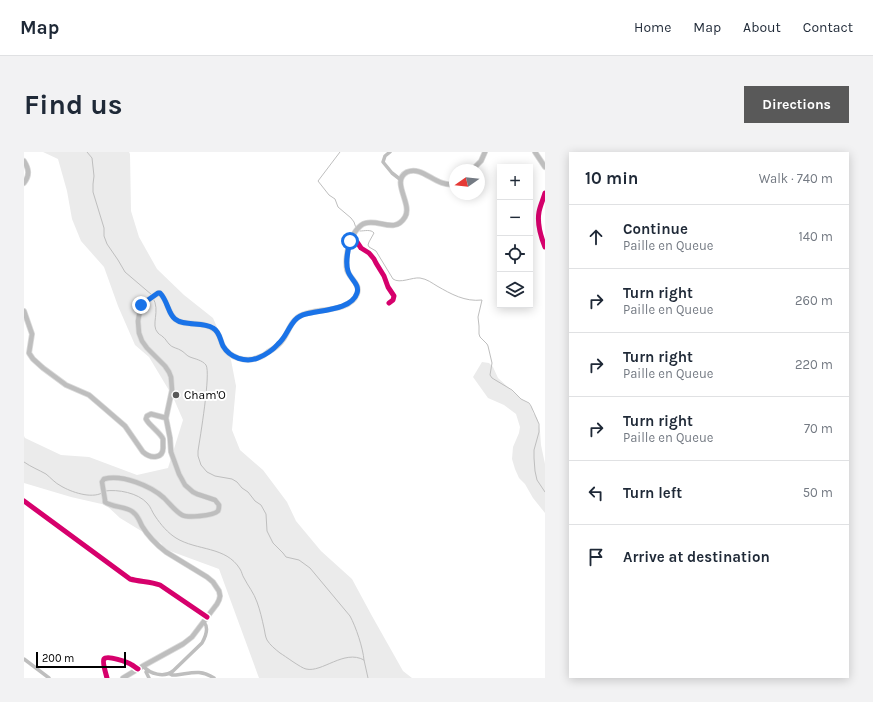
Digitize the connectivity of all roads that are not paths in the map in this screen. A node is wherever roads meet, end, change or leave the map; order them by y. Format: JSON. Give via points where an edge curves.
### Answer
{"nodes":[{"id":1,"x":390,"y":152,"type":"edge"},
{"id":2,"x":486,"y":152,"type":"edge"},
{"id":3,"x":535,"y":152,"type":"edge"},
{"id":4,"x":24,"y":161,"type":"edge"},
{"id":5,"x":478,"y":164,"type":"edge"},
{"id":6,"x":545,"y":167,"type":"edge"},
{"id":7,"x":401,"y":180,"type":"junction"},
{"id":8,"x":24,"y":183,"type":"edge"},
{"id":9,"x":449,"y":185,"type":"edge"},
{"id":10,"x":545,"y":194,"type":"edge"},
{"id":11,"x":350,"y":241,"type":"junction"},
{"id":12,"x":545,"y":247,"type":"edge"},
{"id":13,"x":389,"y":303,"type":"dead end"},
{"id":14,"x":24,"y":311,"type":"edge"},
{"id":15,"x":166,"y":418,"type":"junction"},
{"id":16,"x":24,"y":501,"type":"edge"},
{"id":17,"x":29,"y":505,"type":"junction"},
{"id":18,"x":24,"y":508,"type":"edge"},
{"id":19,"x":207,"y":617,"type":"junction"},
{"id":20,"x":204,"y":622,"type":"junction"},
{"id":21,"x":24,"y":659,"type":"edge"},
{"id":22,"x":145,"y":668,"type":"junction"},
{"id":23,"x":135,"y":670,"type":"junction"},
{"id":24,"x":170,"y":674,"type":"junction"},
{"id":25,"x":49,"y":678,"type":"edge"},
{"id":26,"x":107,"y":678,"type":"edge"},
{"id":27,"x":123,"y":678,"type":"edge"},
{"id":28,"x":130,"y":678,"type":"edge"},
{"id":29,"x":149,"y":678,"type":"edge"},
{"id":30,"x":214,"y":678,"type":"edge"}],
"edges":[{"from":1,"to":7,"type":"street","via":[[383,162]]},
{"from":2,"to":5,"type":"main road"},
{"from":3,"to":6,"type":"main road"},
{"from":4,"to":8,"type":"main road","via":[[28,171]]},
{"from":7,"to":9,"type":"main road","via":[[407,172],[416,171]]},
{"from":7,"to":11,"type":"main road","via":[[401,189],[407,206],[403,220],[392,225],[366,223],[355,232]]},
{"from":10,"to":12,"type":"street","via":[[538,220]]},
{"from":11,"to":13,"type":"street","via":[[358,242],[374,258],[394,296]]},
{"from":11,"to":15,"type":"main road","via":[[347,271],[358,289],[353,300],[340,307],[300,316],[294,320],[280,343],[251,360],[229,353],[214,329],[176,320],[162,295],[158,293],[144,302],[140,308],[139,333],[147,348],[165,366],[171,377],[172,390]]},
{"from":14,"to":15,"type":"main road","via":[[32,334],[29,353],[33,359],[66,386],[89,395],[103,406],[125,426],[143,452],[149,456],[161,454],[163,440],[146,417],[151,414]]},
{"from":15,"to":19,"type":"main road","via":[[171,452],[182,480],[193,492],[215,500],[219,505],[218,511],[212,514],[183,516],[159,494],[135,482],[112,477],[102,480],[104,500],[109,505],[133,512],[159,547],[213,582],[220,596]]},
{"from":16,"to":17,"type":"street"},
{"from":17,"to":18,"type":"street"},
{"from":17,"to":19,"type":"street","via":[[130,579],[160,585]]},
{"from":19,"to":20,"type":"main road"},
{"from":20,"to":22,"type":"main road","via":[[192,637]]},
{"from":20,"to":24,"type":"street","via":[[206,633],[202,643]]},
{"from":21,"to":25,"type":"street"},
{"from":22,"to":23,"type":"main road"},
{"from":22,"to":24,"type":"street","via":[[163,675]]},
{"from":22,"to":29,"type":"street"},
{"from":23,"to":26,"type":"street","via":[[133,665],[106,657],[103,661]]},
{"from":23,"to":27,"type":"main road"},
{"from":23,"to":28,"type":"street"},
{"from":24,"to":30,"type":"street","via":[[200,672]]}]}
